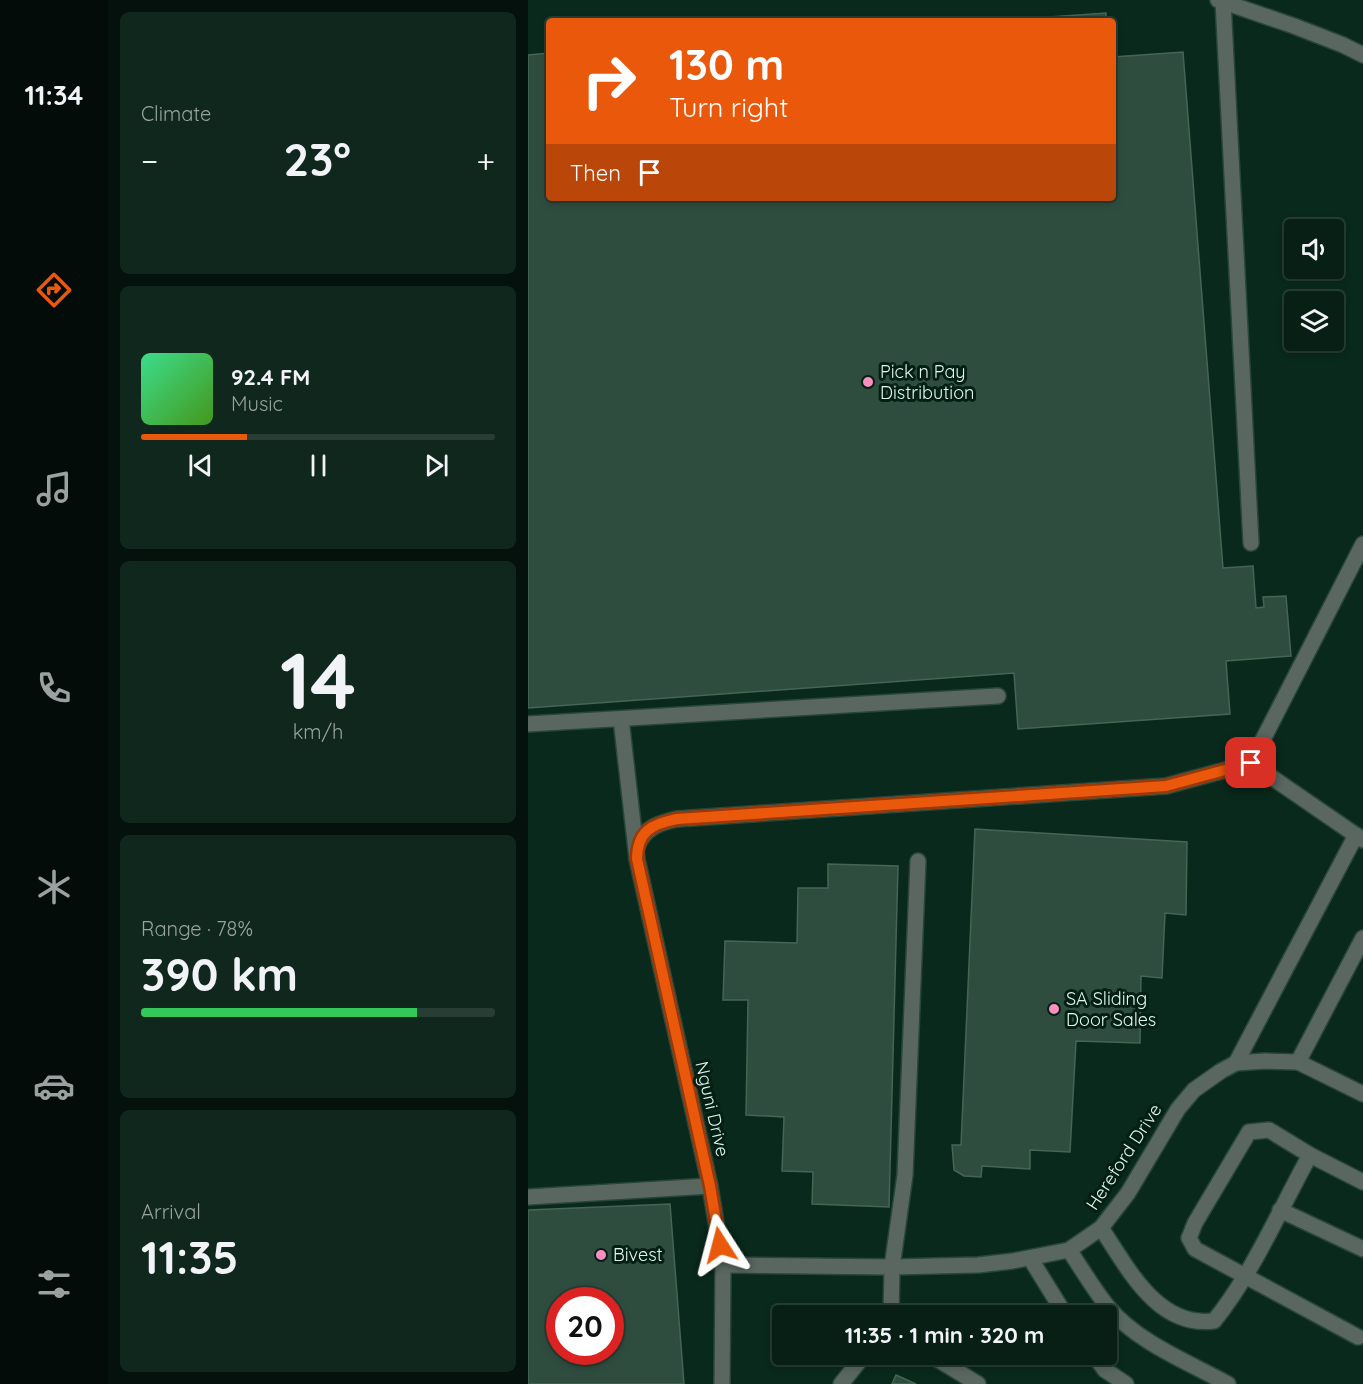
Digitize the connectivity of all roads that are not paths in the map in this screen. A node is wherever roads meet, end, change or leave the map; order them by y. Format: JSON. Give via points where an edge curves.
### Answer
{"nodes":[{"id":1,"x":1220,"y":1,"type":"edge"},
{"id":2,"x":1363,"y":55,"type":"edge"},
{"id":3,"x":1251,"y":543,"type":"dead end"},
{"id":4,"x":1363,"y":544,"type":"edge"},
{"id":5,"x":998,"y":696,"type":"dead end"},
{"id":6,"x":621,"y":719,"type":"junction"},
{"id":7,"x":528,"y":724,"type":"edge"},
{"id":8,"x":1251,"y":763,"type":"junction"},
{"id":9,"x":1360,"y":837,"type":"edge"},
{"id":10,"x":637,"y":846,"type":"junction"},
{"id":11,"x":918,"y":861,"type":"dead end"},
{"id":12,"x":1363,"y":938,"type":"edge"},
{"id":13,"x":1298,"y":1062,"type":"junction"},
{"id":14,"x":1236,"y":1063,"type":"junction"},
{"id":15,"x":1363,"y":1094,"type":"edge"},
{"id":16,"x":1310,"y":1155,"type":"junction"},
{"id":17,"x":1363,"y":1182,"type":"edge"},
{"id":18,"x":710,"y":1186,"type":"junction"},
{"id":19,"x":528,"y":1197,"type":"edge"},
{"id":20,"x":1280,"y":1210,"type":"junction"},
{"id":21,"x":1101,"y":1228,"type":"junction"},
{"id":22,"x":1363,"y":1249,"type":"edge"},
{"id":23,"x":1069,"y":1250,"type":"junction"},
{"id":24,"x":1030,"y":1258,"type":"junction"},
{"id":25,"x":723,"y":1265,"type":"junction"},
{"id":26,"x":892,"y":1267,"type":"junction"},
{"id":27,"x":1245,"y":1275,"type":"junction"},
{"id":28,"x":891,"y":1305,"type":"edge"},
{"id":29,"x":1059,"y":1305,"type":"edge"},
{"id":30,"x":1358,"y":1337,"type":"dead end"},
{"id":31,"x":856,"y":1365,"type":"edge"},
{"id":32,"x":947,"y":1365,"type":"edge"},
{"id":33,"x":1102,"y":1365,"type":"edge"},
{"id":34,"x":722,"y":1384,"type":"edge"},
{"id":35,"x":841,"y":1384,"type":"edge"},
{"id":36,"x":978,"y":1384,"type":"edge"},
{"id":37,"x":1126,"y":1384,"type":"edge"},
{"id":38,"x":1228,"y":1384,"type":"edge"}],
"edges":[{"from":1,"to":2,"type":"street"},
{"from":1,"to":3,"type":"street"},
{"from":4,"to":8,"type":"street"},
{"from":5,"to":6,"type":"street"},
{"from":6,"to":7,"type":"street"},
{"from":6,"to":10,"type":"street","name":"Nguni Drive"},
{"from":8,"to":9,"type":"street"},
{"from":8,"to":10,"type":"street","via":[[1166,786],[677,819],[651,827]]},
{"from":9,"to":14,"type":"street"},
{"from":10,"to":18,"type":"street","name":"Nguni Drive"},
{"from":11,"to":26,"type":"street","via":[[905,1175]]},
{"from":12,"to":13,"type":"street"},
{"from":13,"to":14,"type":"street","name":"Hereford Drive"},
{"from":13,"to":15,"type":"street","name":"Hereford Drive"},
{"from":14,"to":21,"type":"street","name":"Hereford Drive","via":[[1194,1090],[1178,1109],[1128,1193]]},
{"from":16,"to":17,"type":"street"},
{"from":16,"to":20,"type":"street"},
{"from":16,"to":27,"type":"street","via":[[1269,1130],[1249,1132],[1195,1223],[1189,1238],[1195,1249]]},
{"from":18,"to":19,"type":"street"},
{"from":18,"to":25,"type":"street","name":"Nguni Drive"},
{"from":20,"to":22,"type":"street"},
{"from":20,"to":27,"type":"street"},
{"from":21,"to":23,"type":"street","name":"Hereford Drive"},
{"from":21,"to":27,"type":"street","via":[[1144,1291],[1161,1306],[1199,1323],[1214,1321]]},
{"from":23,"to":24,"type":"street","name":"Hereford Drive"},
{"from":23,"to":38,"type":"street","via":[[1122,1321],[1144,1339]]},
{"from":24,"to":26,"type":"street","name":"Hereford Drive"},
{"from":24,"to":29,"type":"street"},
{"from":25,"to":26,"type":"street","name":"Hereford Drive"},
{"from":25,"to":34,"type":"street","name":"Nguni Drive"},
{"from":26,"to":28,"type":"street"},
{"from":27,"to":30,"type":"street"},
{"from":31,"to":35,"type":"street"},
{"from":32,"to":36,"type":"street"},
{"from":33,"to":37,"type":"street"}]}
